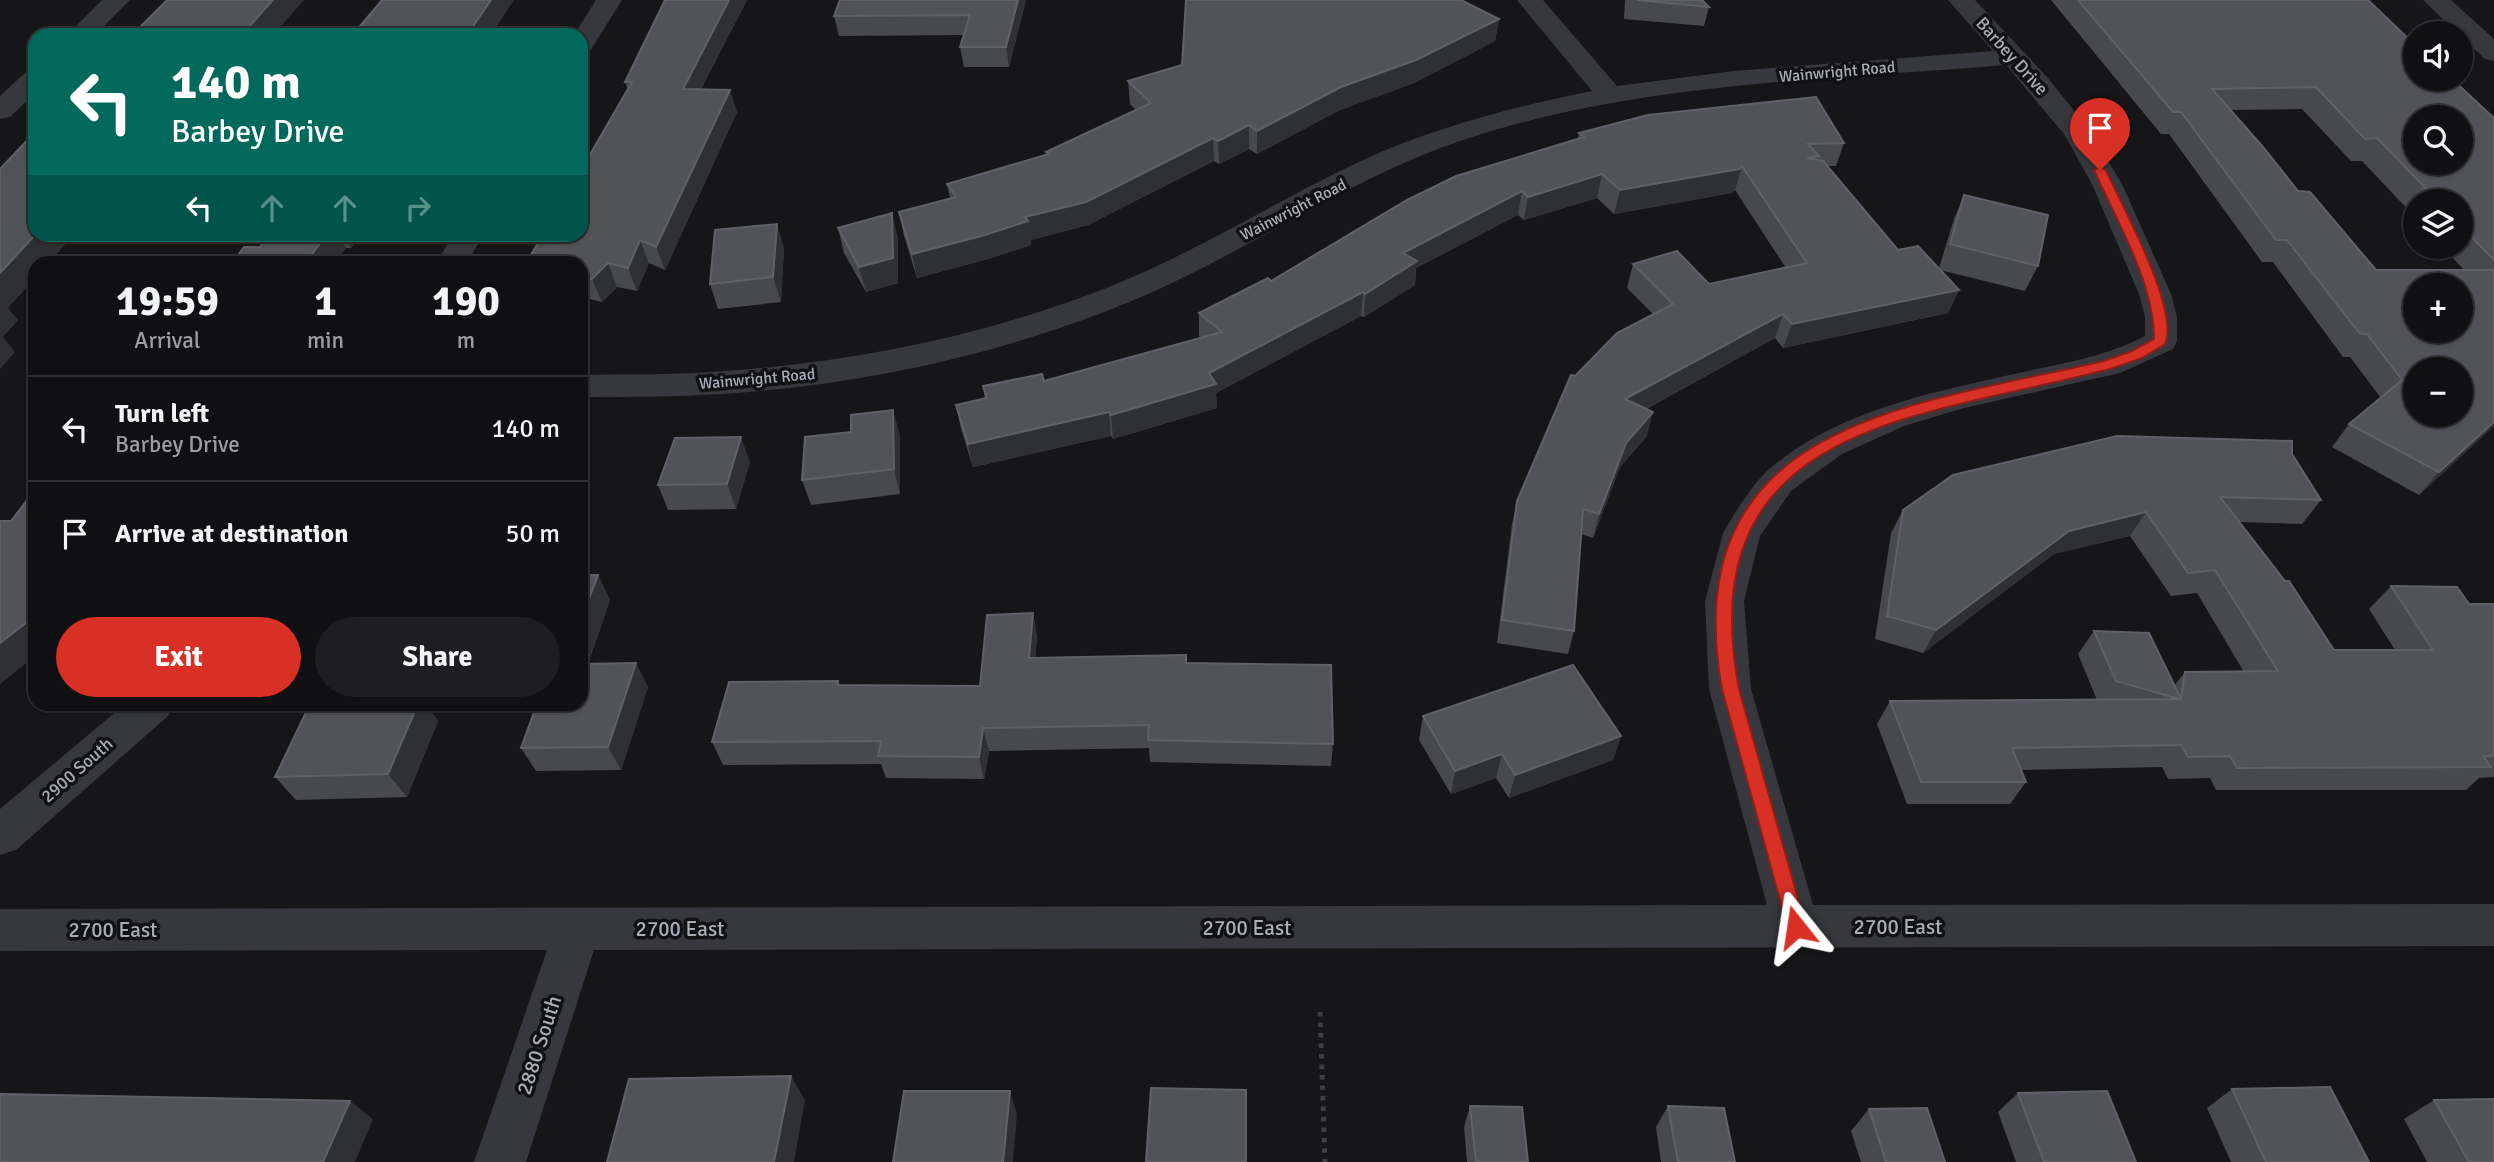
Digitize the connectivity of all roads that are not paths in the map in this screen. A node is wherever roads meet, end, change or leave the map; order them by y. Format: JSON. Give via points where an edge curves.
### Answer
{"nodes":[{"id":1,"x":117,"y":0,"type":"edge"},
{"id":2,"x":609,"y":0,"type":"edge"},
{"id":3,"x":1530,"y":0,"type":"edge"},
{"id":4,"x":1961,"y":0,"type":"edge"},
{"id":5,"x":2436,"y":0,"type":"edge"},
{"id":6,"x":87,"y":28,"type":"edge"},
{"id":7,"x":588,"y":34,"type":"edge"},
{"id":8,"x":2494,"y":52,"type":"edge"},
{"id":9,"x":2013,"y":57,"type":"junction"},
{"id":10,"x":28,"y":85,"type":"edge"},
{"id":11,"x":1609,"y":94,"type":"junction"},
{"id":12,"x":0,"y":111,"type":"edge"},
{"id":13,"x":588,"y":386,"type":"edge"},
{"id":14,"x":145,"y":711,"type":"edge"},
{"id":15,"x":0,"y":836,"type":"edge"},
{"id":16,"x":2494,"y":925,"type":"edge"},
{"id":17,"x":1796,"y":927,"type":"junction"},
{"id":18,"x":578,"y":929,"type":"junction"},
{"id":19,"x":0,"y":930,"type":"edge"},
{"id":20,"x":500,"y":1162,"type":"edge"}],
"edges":[{"from":1,"to":6,"type":"street"},
{"from":2,"to":7,"type":"street"},
{"from":3,"to":11,"type":"street"},
{"from":4,"to":9,"type":"street","name":"Barbey Drive"},
{"from":5,"to":8,"type":"street"},
{"from":9,"to":11,"type":"street","name":"Wainwright Road","via":[[1708,81]]},
{"from":9,"to":17,"type":"street","name":"Barbey Drive","via":[[2076,131],[2107,184],[2155,294],[2161,341],[2108,365],[1871,423],[1801,460],[1752,514],[1736,543],[1727,575],[1723,649]]},
{"from":10,"to":12,"type":"street"},
{"from":11,"to":13,"type":"street","name":"Wainwright Road","via":[[1502,119],[1408,151],[1174,270],[1007,333],[811,374]]},
{"from":14,"to":15,"type":"street","name":"2900 South"},
{"from":16,"to":17,"type":"street","name":"2700 East"},
{"from":17,"to":18,"type":"street","name":"2700 East"},
{"from":18,"to":19,"type":"street","name":"2700 East"},
{"from":18,"to":20,"type":"street","name":"2880 South"}]}
